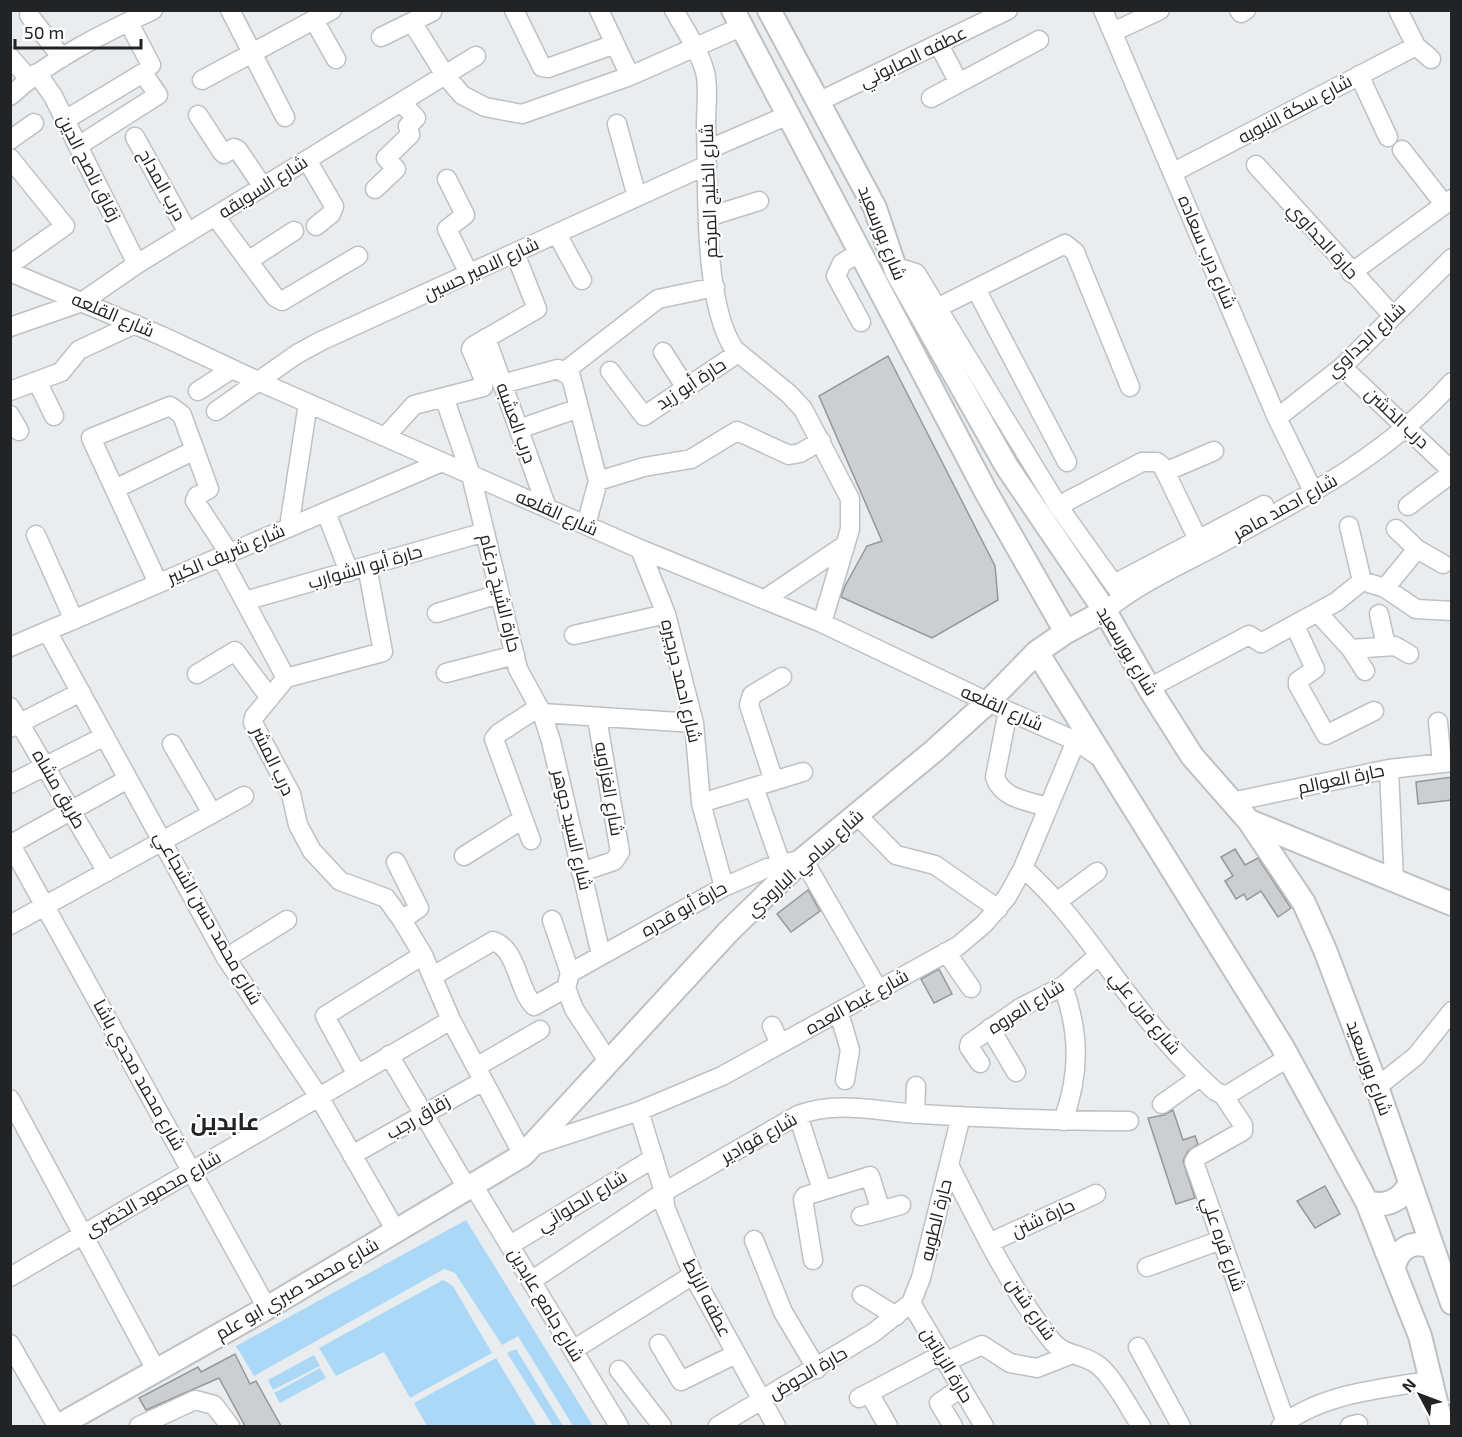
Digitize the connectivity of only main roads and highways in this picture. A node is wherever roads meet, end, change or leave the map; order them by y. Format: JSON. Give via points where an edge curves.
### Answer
{"nodes":[{"id":1,"x":770,"y":10,"type":"edge"},
{"id":2,"x":737,"y":19,"type":"edge"},
{"id":3,"x":854,"y":168,"type":"junction"},
{"id":4,"x":822,"y":184,"type":"junction"},
{"id":5,"x":1105,"y":611,"type":"junction"},
{"id":6,"x":1066,"y":632,"type":"junction"},
{"id":7,"x":1037,"y":652,"type":"junction"},
{"id":8,"x":1249,"y":821,"type":"junction"},
{"id":9,"x":1452,"y":904,"type":"edge"},
{"id":10,"x":528,"y":1151,"type":"joint"},
{"id":11,"x":1410,"y":1183,"type":"junction"},
{"id":12,"x":1367,"y":1202,"type":"junction"},
{"id":13,"x":1433,"y":1248,"type":"junction"},
{"id":14,"x":1394,"y":1267,"type":"junction"},
{"id":15,"x":1452,"y":1303,"type":"edge"},
{"id":16,"x":58,"y":1426,"type":"edge"},
{"id":17,"x":1442,"y":1426,"type":"edge"}],
"edges":[{"from":1,"to":3,"type":"main road","name":"شارع بورسعيد"},
{"from":2,"to":4,"type":"main road","name":"شارع بورسعيد"},
{"from":3,"to":4,"type":"main road"},
{"from":3,"to":5,"type":"main road","name":"شارع بورسعيد","via":[[875,208],[896,271],[1007,467]]},
{"from":4,"to":6,"type":"main road","name":"شارع بورسعيد","via":[[991,502]]},
{"from":5,"to":6,"type":"main road","name":"شارع سامي البارودي"},
{"from":5,"to":8,"type":"main road","name":"شارع بورسعيد","via":[[1192,756]]},
{"from":6,"to":7,"type":"main road","name":"شارع سامي البارودي"},
{"from":7,"to":10,"type":"main road","name":"شارع سامي البارودي","via":[[998,706],[803,859],[729,932]]},
{"from":7,"to":12,"type":"main road","via":[[1288,1058]]},
{"from":8,"to":9,"type":"main road"},
{"from":8,"to":11,"type":"main road","name":"شارع بورسعيد","via":[[1304,903],[1377,1087]]},
{"from":10,"to":16,"type":"main road","name":"شارع محمد صبري ابو علم","via":[[267,1308]]},
{"from":11,"to":12,"type":"main road","via":[[1393,1202]]},
{"from":11,"to":13,"type":"main road","name":"شارع بورسعيد"},
{"from":12,"to":14,"type":"main road"},
{"from":13,"to":14,"type":"main road","via":[[1411,1244],[1399,1253]]},
{"from":13,"to":15,"type":"main road","name":"شارع بورسعيد"},
{"from":14,"to":17,"type":"main road","via":[[1420,1336]]}]}
